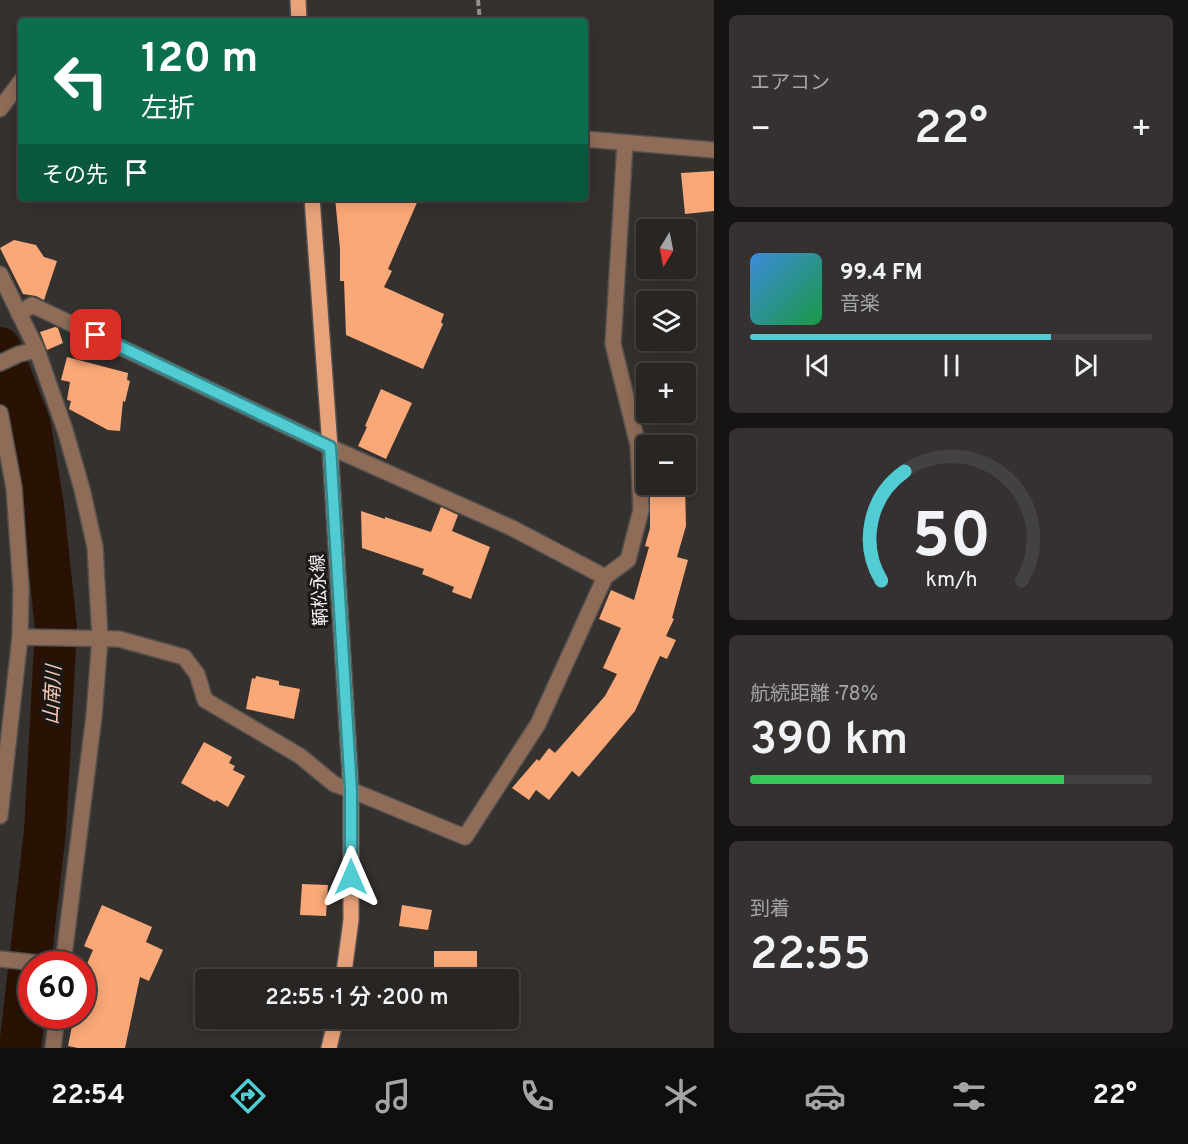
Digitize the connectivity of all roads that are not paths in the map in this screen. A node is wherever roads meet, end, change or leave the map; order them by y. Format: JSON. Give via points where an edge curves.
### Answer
{"nodes":[{"id":1,"x":298,"y":0,"type":"edge"},
{"id":2,"x":299,"y":18,"type":"edge"},
{"id":3,"x":18,"y":85,"type":"edge"},
{"id":4,"x":0,"y":109,"type":"edge"},
{"id":5,"x":588,"y":139,"type":"edge"},
{"id":6,"x":625,"y":143,"type":"junction"},
{"id":7,"x":714,"y":150,"type":"edge"},
{"id":8,"x":312,"y":201,"type":"edge"},
{"id":9,"x":0,"y":274,"type":"edge"},
{"id":10,"x":19,"y":314,"type":"junction"},
{"id":11,"x":38,"y":350,"type":"junction"},
{"id":12,"x":0,"y":363,"type":"edge"},
{"id":13,"x":0,"y":412,"type":"edge"},
{"id":14,"x":330,"y":447,"type":"junction"},
{"id":15,"x":605,"y":577,"type":"junction"},
{"id":16,"x":25,"y":637,"type":"junction"},
{"id":17,"x":100,"y":638,"type":"junction"},
{"id":18,"x":351,"y":790,"type":"junction"},
{"id":19,"x":0,"y":816,"type":"edge"},
{"id":20,"x":65,"y":951,"type":"edge"},
{"id":21,"x":0,"y":959,"type":"edge"},
{"id":22,"x":18,"y":961,"type":"edge"},
{"id":23,"x":344,"y":969,"type":"edge"},
{"id":24,"x":55,"y":1029,"type":"edge"},
{"id":25,"x":333,"y":1029,"type":"edge"},
{"id":26,"x":53,"y":1048,"type":"edge"},
{"id":27,"x":329,"y":1048,"type":"edge"}],
"edges":[{"from":1,"to":2,"type":"main road"},
{"from":3,"to":4,"type":"street"},
{"from":5,"to":6,"type":"street"},
{"from":6,"to":7,"type":"street"},
{"from":6,"to":15,"type":"street","via":[[613,344],[638,445],[641,510],[628,560]]},
{"from":8,"to":14,"type":"main road","name":"鞆松永線"},
{"from":9,"to":10,"type":"street"},
{"from":10,"to":11,"type":"street"},
{"from":10,"to":14,"type":"street","via":[[32,305]]},
{"from":11,"to":12,"type":"street"},
{"from":11,"to":17,"type":"street","via":[[95,547]]},
{"from":13,"to":16,"type":"street","via":[[14,488]]},
{"from":14,"to":15,"type":"street","via":[[512,528]]},
{"from":14,"to":18,"type":"main road","name":"鞆松永線"},
{"from":15,"to":18,"type":"street","via":[[538,724],[465,837]]},
{"from":16,"to":17,"type":"street"},
{"from":16,"to":19,"type":"street"},
{"from":17,"to":18,"type":"street","via":[[184,657],[197,674],[205,700],[300,756],[334,784]]},
{"from":17,"to":20,"type":"street"},
{"from":18,"to":23,"type":"main road","name":"鞆松永線","via":[[351,920]]},
{"from":21,"to":22,"type":"street"},
{"from":24,"to":26,"type":"street"},
{"from":25,"to":27,"type":"main road"}]}
